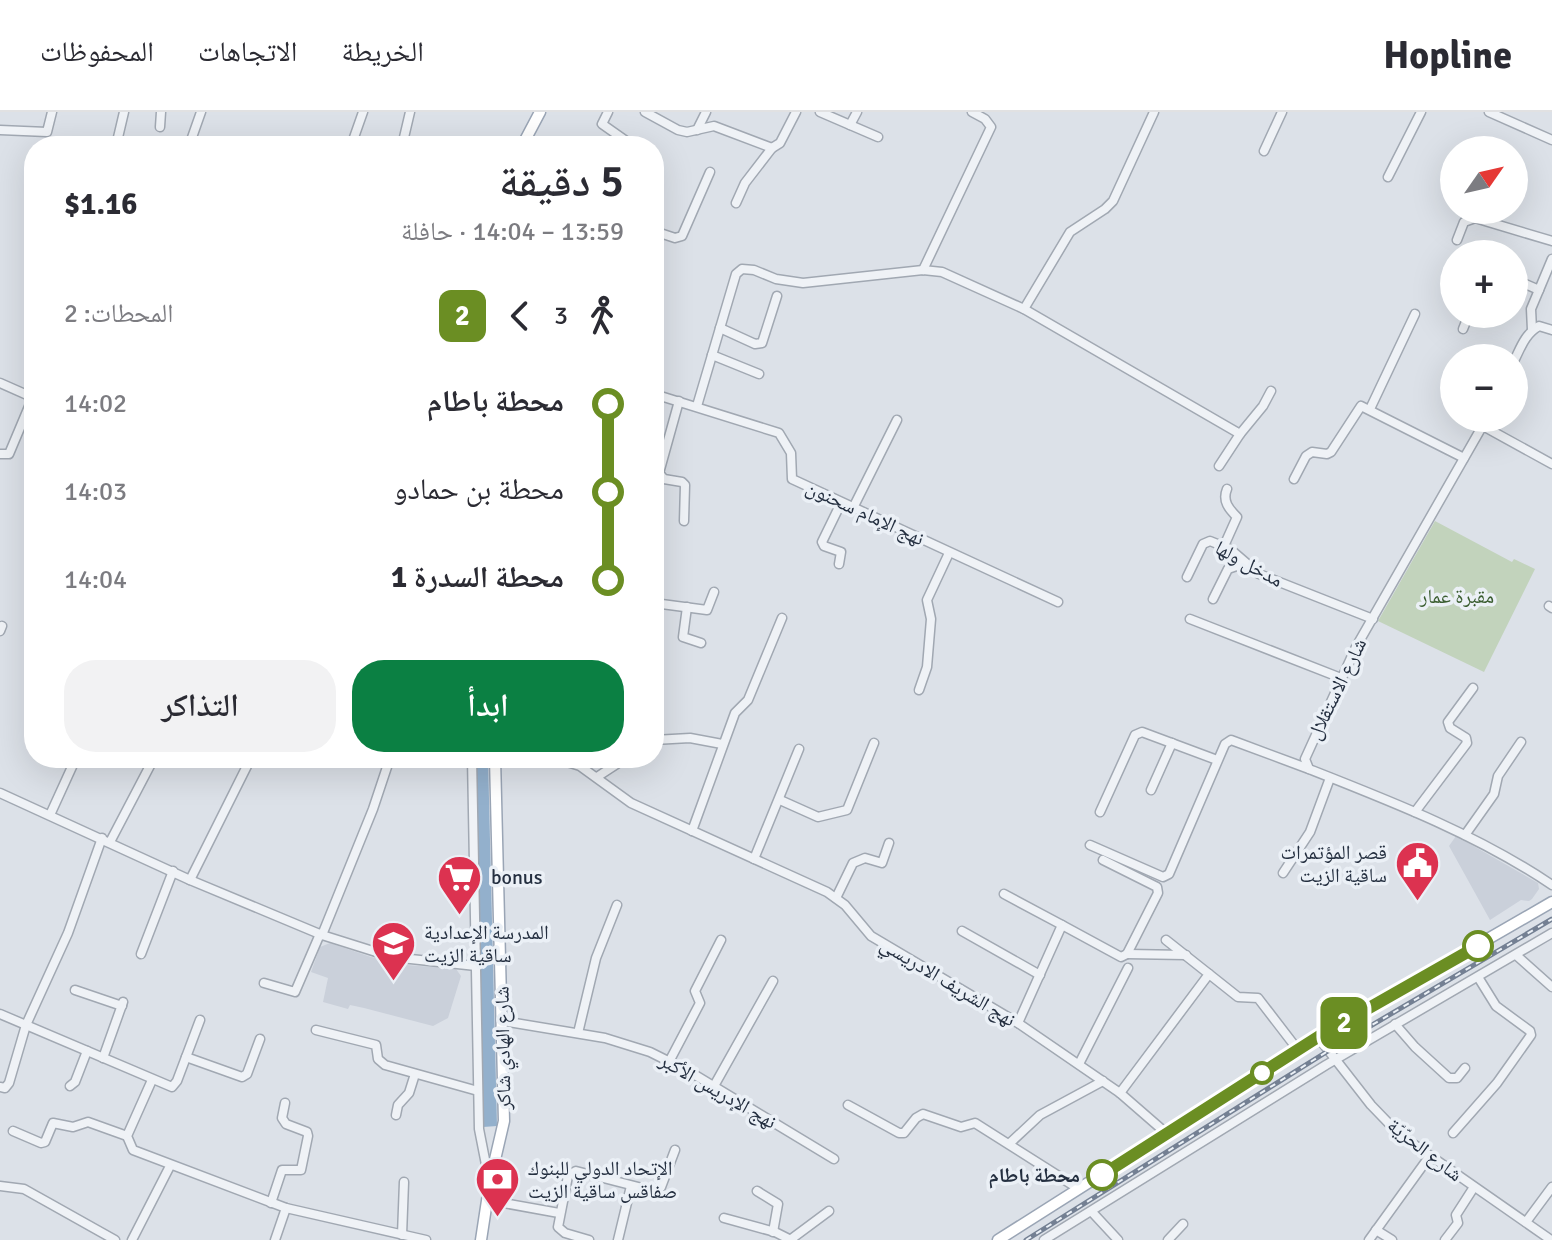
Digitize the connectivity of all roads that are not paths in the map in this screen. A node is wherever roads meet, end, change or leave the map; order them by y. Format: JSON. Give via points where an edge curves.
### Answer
{"nodes":[{"id":1,"x":52,"y":112,"type":"edge"},
{"id":2,"x":124,"y":112,"type":"edge"},
{"id":3,"x":161,"y":112,"type":"edge"},
{"id":4,"x":201,"y":112,"type":"edge"},
{"id":5,"x":363,"y":112,"type":"edge"},
{"id":6,"x":410,"y":112,"type":"edge"},
{"id":7,"x":540,"y":112,"type":"edge"},
{"id":8,"x":608,"y":112,"type":"edge"},
{"id":9,"x":645,"y":112,"type":"edge"},
{"id":10,"x":706,"y":112,"type":"edge"},
{"id":11,"x":796,"y":112,"type":"edge"},
{"id":12,"x":820,"y":112,"type":"edge"},
{"id":13,"x":857,"y":112,"type":"edge"},
{"id":14,"x":972,"y":112,"type":"edge"},
{"id":15,"x":1154,"y":112,"type":"edge"},
{"id":16,"x":1282,"y":112,"type":"edge"},
{"id":17,"x":1421,"y":112,"type":"edge"},
{"id":18,"x":1489,"y":112,"type":"edge"},
{"id":19,"x":850,"y":125,"type":"junction"},
{"id":20,"x":160,"y":127,"type":"dead end"},
{"id":21,"x":0,"y":130,"type":"edge"},
{"id":22,"x":697,"y":130,"type":"junction"},
{"id":23,"x":118,"y":136,"type":"edge"},
{"id":24,"x":193,"y":136,"type":"edge"},
{"id":25,"x":355,"y":136,"type":"edge"},
{"id":26,"x":404,"y":136,"type":"edge"},
{"id":27,"x":527,"y":136,"type":"edge"},
{"id":28,"x":620,"y":136,"type":"edge"},
{"id":29,"x":878,"y":137,"type":"dead end"},
{"id":30,"x":1552,"y":140,"type":"edge"},
{"id":31,"x":772,"y":148,"type":"junction"},
{"id":32,"x":1264,"y":151,"type":"dead end"},
{"id":33,"x":710,"y":172,"type":"dead end"},
{"id":34,"x":1388,"y":177,"type":"dead end"},
{"id":35,"x":736,"y":203,"type":"dead end"},
{"id":36,"x":664,"y":235,"type":"edge"},
{"id":37,"x":1457,"y":240,"type":"dead end"},
{"id":38,"x":1552,"y":241,"type":"edge"},
{"id":39,"x":1552,"y":259,"type":"edge"},
{"id":40,"x":923,"y":270,"type":"junction"},
{"id":41,"x":1528,"y":285,"type":"edge"},
{"id":42,"x":1539,"y":290,"type":"junction"},
{"id":43,"x":777,"y":296,"type":"dead end"},
{"id":44,"x":1024,"y":309,"type":"junction"},
{"id":45,"x":1415,"y":314,"type":"dead end"},
{"id":46,"x":720,"y":328,"type":"junction"},
{"id":47,"x":1532,"y":330,"type":"junction"},
{"id":48,"x":1552,"y":330,"type":"edge"},
{"id":49,"x":1522,"y":344,"type":"edge"},
{"id":50,"x":712,"y":355,"type":"junction"},
{"id":51,"x":759,"y":374,"type":"dead end"},
{"id":52,"x":0,"y":383,"type":"edge"},
{"id":53,"x":1271,"y":391,"type":"dead end"},
{"id":54,"x":24,"y":393,"type":"edge"},
{"id":55,"x":664,"y":397,"type":"edge"},
{"id":56,"x":679,"y":401,"type":"junction"},
{"id":57,"x":697,"y":406,"type":"junction"},
{"id":58,"x":1370,"y":409,"type":"junction"},
{"id":59,"x":24,"y":418,"type":"edge"},
{"id":60,"x":897,"y":420,"type":"dead end"},
{"id":61,"x":1479,"y":432,"type":"edge"},
{"id":62,"x":1501,"y":432,"type":"edge"},
{"id":63,"x":1240,"y":434,"type":"junction"},
{"id":64,"x":0,"y":454,"type":"edge"},
{"id":65,"x":664,"y":455,"type":"edge"},
{"id":66,"x":1464,"y":458,"type":"junction"},
{"id":67,"x":1552,"y":464,"type":"edge"},
{"id":68,"x":1219,"y":466,"type":"dead end"},
{"id":69,"x":664,"y":479,"type":"edge"},
{"id":70,"x":1294,"y":479,"type":"dead end"},
{"id":71,"x":1227,"y":489,"type":"dead end"},
{"id":72,"x":841,"y":503,"type":"junction"},
{"id":73,"x":853,"y":508,"type":"junction"},
{"id":74,"x":684,"y":521,"type":"dead end"},
{"id":75,"x":1224,"y":546,"type":"junction"},
{"id":76,"x":949,"y":553,"type":"junction"},
{"id":77,"x":1245,"y":563,"type":"junction"},
{"id":78,"x":839,"y":564,"type":"dead end"},
{"id":79,"x":1187,"y":577,"type":"dead end"},
{"id":80,"x":714,"y":592,"type":"dead end"},
{"id":81,"x":1213,"y":599,"type":"dead end"},
{"id":82,"x":1058,"y":602,"type":"dead end"},
{"id":83,"x":664,"y":604,"type":"edge"},
{"id":84,"x":687,"y":607,"type":"junction"},
{"id":85,"x":782,"y":618,"type":"dead end"},
{"id":86,"x":1190,"y":619,"type":"dead end"},
{"id":87,"x":1373,"y":619,"type":"junction"},
{"id":88,"x":701,"y":643,"type":"dead end"},
{"id":89,"x":1341,"y":678,"type":"junction"},
{"id":90,"x":1473,"y":688,"type":"dead end"},
{"id":91,"x":919,"y":690,"type":"dead end"},
{"id":92,"x":664,"y":739,"type":"edge"},
{"id":93,"x":1521,"y":742,"type":"dead end"},
{"id":94,"x":874,"y":743,"type":"dead end"},
{"id":95,"x":1172,"y":743,"type":"junction"},
{"id":96,"x":722,"y":744,"type":"junction"},
{"id":97,"x":799,"y":749,"type":"dead end"},
{"id":98,"x":1217,"y":760,"type":"junction"},
{"id":99,"x":71,"y":768,"type":"edge"},
{"id":100,"x":148,"y":768,"type":"edge"},
{"id":101,"x":246,"y":768,"type":"edge"},
{"id":102,"x":387,"y":768,"type":"edge"},
{"id":103,"x":472,"y":768,"type":"edge"},
{"id":104,"x":495,"y":768,"type":"edge"},
{"id":105,"x":587,"y":768,"type":"edge"},
{"id":106,"x":611,"y":768,"type":"edge"},
{"id":107,"x":1309,"y":769,"type":"junction"},
{"id":108,"x":597,"y":777,"type":"junction"},
{"id":109,"x":1330,"y":778,"type":"junction"},
{"id":110,"x":1151,"y":790,"type":"dead end"},
{"id":111,"x":0,"y":793,"type":"edge"},
{"id":112,"x":780,"y":800,"type":"junction"},
{"id":113,"x":1100,"y":812,"type":"dead end"},
{"id":114,"x":1415,"y":812,"type":"junction"},
{"id":115,"x":50,"y":815,"type":"junction"},
{"id":116,"x":692,"y":831,"type":"junction"},
{"id":117,"x":1465,"y":835,"type":"junction"},
{"id":118,"x":106,"y":840,"type":"junction"},
{"id":119,"x":889,"y":843,"type":"dead end"},
{"id":120,"x":1090,"y":845,"type":"dead end"},
{"id":121,"x":754,"y":859,"type":"junction"},
{"id":122,"x":1103,"y":860,"type":"dead end"},
{"id":123,"x":173,"y":871,"type":"junction"},
{"id":124,"x":1283,"y":873,"type":"dead end"},
{"id":125,"x":190,"y":880,"type":"junction"},
{"id":126,"x":1552,"y":885,"type":"edge"},
{"id":127,"x":1004,"y":894,"type":"dead end"},
{"id":128,"x":836,"y":898,"type":"junction"},
{"id":129,"x":1552,"y":902,"type":"edge"},
{"id":130,"x":617,"y":905,"type":"dead end"},
{"id":131,"x":1062,"y":925,"type":"junction"},
{"id":132,"x":962,"y":931,"type":"dead end"},
{"id":133,"x":1552,"y":933,"type":"edge"},
{"id":134,"x":321,"y":934,"type":"junction"},
{"id":135,"x":721,"y":940,"type":"dead end"},
{"id":136,"x":1166,"y":940,"type":"dead end"},
{"id":137,"x":141,"y":954,"type":"dead end"},
{"id":138,"x":1127,"y":954,"type":"junction"},
{"id":139,"x":1187,"y":955,"type":"junction"},
{"id":140,"x":1516,"y":955,"type":"junction"},
{"id":141,"x":476,"y":966,"type":"junction"},
{"id":142,"x":1128,"y":968,"type":"dead end"},
{"id":143,"x":1209,"y":974,"type":"junction"},
{"id":144,"x":1040,"y":975,"type":"junction"},
{"id":145,"x":1478,"y":977,"type":"junction"},
{"id":146,"x":773,"y":981,"type":"dead end"},
{"id":147,"x":264,"y":983,"type":"dead end"},
{"id":148,"x":1552,"y":987,"type":"edge"},
{"id":149,"x":75,"y":990,"type":"dead end"},
{"id":150,"x":0,"y":1014,"type":"edge"},
{"id":151,"x":200,"y":1020,"type":"dead end"},
{"id":152,"x":503,"y":1021,"type":"junction"},
{"id":153,"x":1018,"y":1023,"type":"junction"},
{"id":154,"x":1395,"y":1024,"type":"junction"},
{"id":155,"x":26,"y":1025,"type":"junction"},
{"id":156,"x":316,"y":1030,"type":"dead end"},
{"id":157,"x":578,"y":1033,"type":"junction"},
{"id":158,"x":1318,"y":1037,"type":"junction"},
{"id":159,"x":260,"y":1039,"type":"dead end"},
{"id":160,"x":1298,"y":1050,"type":"junction"},
{"id":161,"x":87,"y":1051,"type":"junction"},
{"id":162,"x":186,"y":1057,"type":"junction"},
{"id":163,"x":103,"y":1058,"type":"junction"},
{"id":164,"x":670,"y":1060,"type":"junction"},
{"id":165,"x":1335,"y":1060,"type":"junction"},
{"id":166,"x":1079,"y":1064,"type":"junction"},
{"id":167,"x":1465,"y":1068,"type":"dead end"},
{"id":168,"x":415,"y":1074,"type":"junction"},
{"id":169,"x":152,"y":1080,"type":"junction"},
{"id":170,"x":1103,"y":1081,"type":"junction"},
{"id":171,"x":70,"y":1086,"type":"dead end"},
{"id":172,"x":714,"y":1086,"type":"junction"},
{"id":173,"x":0,"y":1087,"type":"edge"},
{"id":174,"x":478,"y":1091,"type":"junction"},
{"id":175,"x":1120,"y":1093,"type":"junction"},
{"id":176,"x":285,"y":1103,"type":"dead end"},
{"id":177,"x":848,"y":1105,"type":"dead end"},
{"id":178,"x":396,"y":1115,"type":"dead end"},
{"id":179,"x":13,"y":1131,"type":"dead end"},
{"id":180,"x":1166,"y":1133,"type":"junction"},
{"id":181,"x":1453,"y":1133,"type":"dead end"},
{"id":182,"x":127,"y":1136,"type":"junction"},
{"id":183,"x":1010,"y":1143,"type":"junction"},
{"id":184,"x":675,"y":1150,"type":"dead end"},
{"id":185,"x":1429,"y":1157,"type":"junction"},
{"id":186,"x":834,"y":1159,"type":"dead end"},
{"id":187,"x":170,"y":1166,"type":"junction"},
{"id":188,"x":490,"y":1181,"type":"junction"},
{"id":189,"x":404,"y":1182,"type":"dead end"},
{"id":190,"x":0,"y":1186,"type":"edge"},
{"id":191,"x":631,"y":1186,"type":"junction"},
{"id":192,"x":1474,"y":1187,"type":"junction"},
{"id":193,"x":1552,"y":1187,"type":"edge"},
{"id":194,"x":1079,"y":1189,"type":"junction"},
{"id":195,"x":757,"y":1191,"type":"dead end"},
{"id":196,"x":487,"y":1200,"type":"junction"},
{"id":197,"x":271,"y":1203,"type":"junction"},
{"id":198,"x":286,"y":1208,"type":"junction"},
{"id":199,"x":829,"y":1211,"type":"dead end"},
{"id":200,"x":1092,"y":1212,"type":"junction"},
{"id":201,"x":559,"y":1213,"type":"junction"},
{"id":202,"x":724,"y":1218,"type":"dead end"},
{"id":203,"x":1526,"y":1222,"type":"junction"},
{"id":204,"x":1183,"y":1224,"type":"dead end"},
{"id":205,"x":1376,"y":1230,"type":"junction"},
{"id":206,"x":773,"y":1232,"type":"junction"},
{"id":207,"x":402,"y":1235,"type":"junction"},
{"id":208,"x":115,"y":1240,"type":"edge"},
{"id":209,"x":132,"y":1240,"type":"edge"},
{"id":210,"x":275,"y":1240,"type":"edge"},
{"id":211,"x":426,"y":1240,"type":"edge"},
{"id":212,"x":481,"y":1240,"type":"edge"},
{"id":213,"x":589,"y":1240,"type":"edge"},
{"id":214,"x":618,"y":1240,"type":"edge"},
{"id":215,"x":791,"y":1240,"type":"edge"},
{"id":216,"x":998,"y":1240,"type":"edge"},
{"id":217,"x":1044,"y":1240,"type":"edge"},
{"id":218,"x":1118,"y":1240,"type":"edge"},
{"id":219,"x":1168,"y":1240,"type":"edge"},
{"id":220,"x":1369,"y":1240,"type":"edge"},
{"id":221,"x":1392,"y":1240,"type":"edge"},
{"id":222,"x":1445,"y":1240,"type":"edge"},
{"id":223,"x":1551,"y":1240,"type":"edge"}],
"edges":[{"from":1,"to":21,"type":"street","via":[[47,132]]},
{"from":2,"to":23,"type":"street"},
{"from":3,"to":20,"type":"street"},
{"from":4,"to":24,"type":"street"},
{"from":5,"to":25,"type":"street"},
{"from":6,"to":26,"type":"street"},
{"from":7,"to":27,"type":"main road"},
{"from":8,"to":28,"type":"street","via":[[602,124]]},
{"from":9,"to":22,"type":"street","via":[[678,130]]},
{"from":10,"to":22,"type":"street"},
{"from":11,"to":31,"type":"street"},
{"from":12,"to":19,"type":"street"},
{"from":13,"to":19,"type":"street"},
{"from":14,"to":40,"type":"street","via":[[991,127]]},
{"from":15,"to":44,"type":"street","via":[[1113,201],[1070,232]]},
{"from":16,"to":32,"type":"street"},
{"from":17,"to":34,"type":"street"},
{"from":18,"to":30,"type":"street"},
{"from":19,"to":29,"type":"street"},
{"from":22,"to":31,"type":"street","via":[[714,126]]},
{"from":31,"to":35,"type":"street"},
{"from":33,"to":36,"type":"street","via":[[682,236]]},
{"from":37,"to":38,"type":"street","via":[[1464,222],[1475,218]]},
{"from":39,"to":42,"type":"street"},
{"from":40,"to":44,"type":"street","via":[[942,272]]},
{"from":40,"to":46,"type":"street","via":[[803,283],[742,269]]},
{"from":41,"to":42,"type":"street"},
{"from":42,"to":47,"type":"street","via":[[1530,315]]},
{"from":43,"to":46,"type":"street","via":[[762,343]]},
{"from":44,"to":63,"type":"street"},
{"from":45,"to":58,"type":"street"},
{"from":46,"to":50,"type":"street"},
{"from":47,"to":48,"type":"street"},
{"from":47,"to":49,"type":"street"},
{"from":50,"to":51,"type":"street"},
{"from":50,"to":57,"type":"street"},
{"from":52,"to":54,"type":"street"},
{"from":53,"to":63,"type":"street"},
{"from":55,"to":56,"type":"street","name":"نهج الإمام سحنون"},
{"from":56,"to":57,"type":"street","name":"نهج الإمام سحنون"},
{"from":56,"to":65,"type":"street"},
{"from":57,"to":72,"type":"street","name":"نهج الإمام سحنون","via":[[779,433],[791,453],[792,479]]},
{"from":58,"to":66,"type":"street"},
{"from":58,"to":70,"type":"street","via":[[1358,408],[1331,452],[1306,456]]},
{"from":59,"to":64,"type":"street","via":[[9,454]]},
{"from":60,"to":73,"type":"street"},
{"from":61,"to":66,"type":"street","name":"شارع الاستقلال"},
{"from":62,"to":67,"type":"street"},
{"from":63,"to":68,"type":"street"},
{"from":66,"to":87,"type":"street","name":"شارع الاستقلال"},
{"from":69,"to":74,"type":"street","via":[[685,485]]},
{"from":71,"to":75,"type":"street","via":[[1228,509],[1237,517]]},
{"from":72,"to":73,"type":"street","name":"نهج الإمام سحنون"},
{"from":72,"to":78,"type":"street","via":[[822,542],[841,552]]},
{"from":73,"to":76,"type":"street","name":"نهج الإمام سحنون"},
{"from":75,"to":77,"type":"street","name":"مدخل ولها"},
{"from":75,"to":79,"type":"street","name":"مدخل ولها","via":[[1203,544]]},
{"from":76,"to":82,"type":"street","name":"نهج الإمام سحنون"},
{"from":76,"to":91,"type":"street","via":[[927,600],[927,667]]},
{"from":77,"to":81,"type":"street","via":[[1228,569]]},
{"from":77,"to":87,"type":"street","name":"مدخل ولها","via":[[1259,574]]},
{"from":80,"to":84,"type":"street","via":[[708,609]]},
{"from":83,"to":84,"type":"street"},
{"from":84,"to":88,"type":"street","via":[[683,637]]},
{"from":85,"to":96,"type":"street","via":[[748,700],[735,713]]},
{"from":86,"to":89,"type":"street"},
{"from":87,"to":89,"type":"street","name":"شارع الاستقلال"},
{"from":89,"to":107,"type":"street","name":"شارع الاستقلال","via":[[1306,752]]},
{"from":90,"to":114,"type":"street","via":[[1448,722],[1467,743]]},
{"from":92,"to":96,"type":"street"},
{"from":93,"to":117,"type":"street"},
{"from":94,"to":112,"type":"street","via":[[847,810],[818,817]]},
{"from":95,"to":98,"type":"street"},
{"from":95,"to":110,"type":"street"},
{"from":95,"to":113,"type":"street","via":[[1142,732],[1135,735]]},
{"from":96,"to":116,"type":"street"},
{"from":97,"to":112,"type":"street"},
{"from":98,"to":107,"type":"street","via":[[1231,740]]},
{"from":98,"to":120,"type":"street","via":[[1169,874],[1163,877]]},
{"from":99,"to":115,"type":"street"},
{"from":100,"to":118,"type":"street"},
{"from":101,"to":125,"type":"street"},
{"from":102,"to":134,"type":"street"},
{"from":103,"to":141,"type":"street"},
{"from":104,"to":152,"type":"main road","name":"شارع الهادي شاكر"},
{"from":105,"to":108,"type":"street","name":"نهج الشريف الادريسي"},
{"from":106,"to":108,"type":"street"},
{"from":107,"to":109,"type":"street","name":"شارع الاستقلال"},
{"from":108,"to":116,"type":"street","name":"نهج الشريف الادريسي","via":[[631,803]]},
{"from":109,"to":114,"type":"street","name":"شارع الاستقلال"},
{"from":109,"to":124,"type":"street","via":[[1310,832]]},
{"from":111,"to":115,"type":"street"},
{"from":112,"to":121,"type":"street"},
{"from":114,"to":117,"type":"street","name":"شارع الاستقلال"},
{"from":115,"to":118,"type":"street"},
{"from":116,"to":121,"type":"street","name":"نهج الشريف الادريسي"},
{"from":117,"to":126,"type":"street","name":"شارع الاستقلال"},
{"from":118,"to":123,"type":"street"},
{"from":118,"to":155,"type":"street"},
{"from":119,"to":128,"type":"street","via":[[882,863],[865,858],[853,863]]},
{"from":121,"to":128,"type":"street","name":"نهج الشريف الادريسي"},
{"from":122,"to":138,"type":"street","via":[[1157,887]]},
{"from":123,"to":125,"type":"street"},
{"from":123,"to":137,"type":"street"},
{"from":125,"to":134,"type":"street"},
{"from":127,"to":131,"type":"street"},
{"from":128,"to":153,"type":"street","name":"نهج الشريف الادريسي","via":[[891,950]]},
{"from":129,"to":158,"type":"main road"},
{"from":130,"to":157,"type":"street","via":[[596,958]]},
{"from":131,"to":138,"type":"street","via":[[1121,957]]},
{"from":131,"to":144,"type":"street"},
{"from":132,"to":144,"type":"street"},
{"from":133,"to":140,"type":"street"},
{"from":134,"to":141,"type":"street","via":[[392,957]]},
{"from":134,"to":147,"type":"street","via":[[295,992]]},
{"from":135,"to":164,"type":"street","via":[[695,991],[700,1003]]},
{"from":136,"to":139,"type":"street"},
{"from":138,"to":139,"type":"street"},
{"from":139,"to":143,"type":"street"},
{"from":140,"to":145,"type":"street"},
{"from":140,"to":148,"type":"street"},
{"from":141,"to":174,"type":"street"},
{"from":142,"to":166,"type":"street"},
{"from":143,"to":160,"type":"street","via":[[1238,997],[1258,998]]},
{"from":143,"to":175,"type":"street"},
{"from":144,"to":153,"type":"street"},
{"from":145,"to":154,"type":"street"},
{"from":145,"to":181,"type":"street","via":[[1496,1006],[1531,1035]]},
{"from":146,"to":172,"type":"street"},
{"from":149,"to":163,"type":"street","via":[[122,1004]]},
{"from":150,"to":155,"type":"street"},
{"from":151,"to":162,"type":"street"},
{"from":152,"to":157,"type":"street","name":"نهج الإدريس الأكبر"},
{"from":152,"to":188,"type":"main road","name":"شارع الهادي شاكر","via":[[504,1121]]},
{"from":153,"to":166,"type":"street","name":"نهج الشريف الادريسي"},
{"from":154,"to":165,"type":"street"},
{"from":154,"to":167,"type":"street","via":[[1449,1078],[1457,1078]]},
{"from":155,"to":161,"type":"street"},
{"from":155,"to":173,"type":"street","via":[[7,1086]]},
{"from":156,"to":168,"type":"street","via":[[376,1045],[382,1063]]},
{"from":157,"to":164,"type":"street","name":"نهج الإدريس الأكبر"},
{"from":158,"to":160,"type":"main road"},
{"from":158,"to":165,"type":"street","name":"شارع الحرّيّة"},
{"from":159,"to":162,"type":"street","via":[[242,1077]]},
{"from":160,"to":180,"type":"main road"},
{"from":161,"to":163,"type":"street"},
{"from":161,"to":171,"type":"street"},
{"from":162,"to":169,"type":"street","via":[[175,1085]]},
{"from":163,"to":169,"type":"street"},
{"from":164,"to":172,"type":"street","name":"نهج الإدريس الأكبر"},
{"from":165,"to":185,"type":"street","name":"شارع الحرّيّة","via":[[1387,1122]]},
{"from":165,"to":200,"type":"street"},
{"from":166,"to":170,"type":"street","name":"نهج الشريف الادريسي"},
{"from":168,"to":174,"type":"street"},
{"from":168,"to":178,"type":"street"},
{"from":169,"to":182,"type":"street"},
{"from":170,"to":175,"type":"street","name":"نهج الشريف الادريسي"},
{"from":170,"to":183,"type":"street","via":[[1040,1115]]},
{"from":172,"to":186,"type":"street","name":"نهج الإدريس الأكبر"},
{"from":174,"to":188,"type":"street","via":[[479,1129]]},
{"from":175,"to":180,"type":"street","name":"نهج الشريف الادريسي"},
{"from":176,"to":197,"type":"street","via":[[284,1122],[308,1136],[301,1170],[282,1170]]},
{"from":177,"to":183,"type":"street","via":[[899,1133],[923,1114],[961,1127],[975,1123]]},
{"from":179,"to":182,"type":"street","via":[[41,1143],[53,1123],[73,1127],[88,1122]]},
{"from":180,"to":194,"type":"main road"},
{"from":182,"to":187,"type":"street","via":[[133,1150]]},
{"from":183,"to":194,"type":"street"},
{"from":184,"to":191,"type":"street","via":[[661,1187],[654,1191]]},
{"from":185,"to":192,"type":"street","name":"شارع الحرّيّة"},
{"from":185,"to":205,"type":"street"},
{"from":187,"to":197,"type":"street"},
{"from":187,"to":209,"type":"street"},
{"from":188,"to":196,"type":"main road","name":"شارع الهادي شاكر"},
{"from":189,"to":207,"type":"street"},
{"from":190,"to":208,"type":"street","via":[[24,1189]]},
{"from":191,"to":201,"type":"street","via":[[576,1171],[568,1176]]},
{"from":191,"to":214,"type":"street"},
{"from":192,"to":203,"type":"street","name":"شارع الحرّيّة"},
{"from":192,"to":222,"type":"street"},
{"from":193,"to":203,"type":"street"},
{"from":194,"to":216,"type":"main road"},
{"from":195,"to":206,"type":"street","via":[[778,1204]]},
{"from":196,"to":201,"type":"street"},
{"from":196,"to":212,"type":"main road","name":"شارع الهادي شاكر"},
{"from":197,"to":198,"type":"street"},
{"from":198,"to":207,"type":"street"},
{"from":198,"to":210,"type":"street"},
{"from":199,"to":215,"type":"street"},
{"from":200,"to":217,"type":"street"},
{"from":200,"to":218,"type":"street"},
{"from":201,"to":213,"type":"street","via":[[558,1227]]},
{"from":202,"to":206,"type":"street"},
{"from":203,"to":223,"type":"street","name":"شارع الحرّيّة"},
{"from":204,"to":219,"type":"street"},
{"from":205,"to":220,"type":"street"},
{"from":205,"to":221,"type":"street"},
{"from":206,"to":215,"type":"street"},
{"from":207,"to":211,"type":"street"}]}
